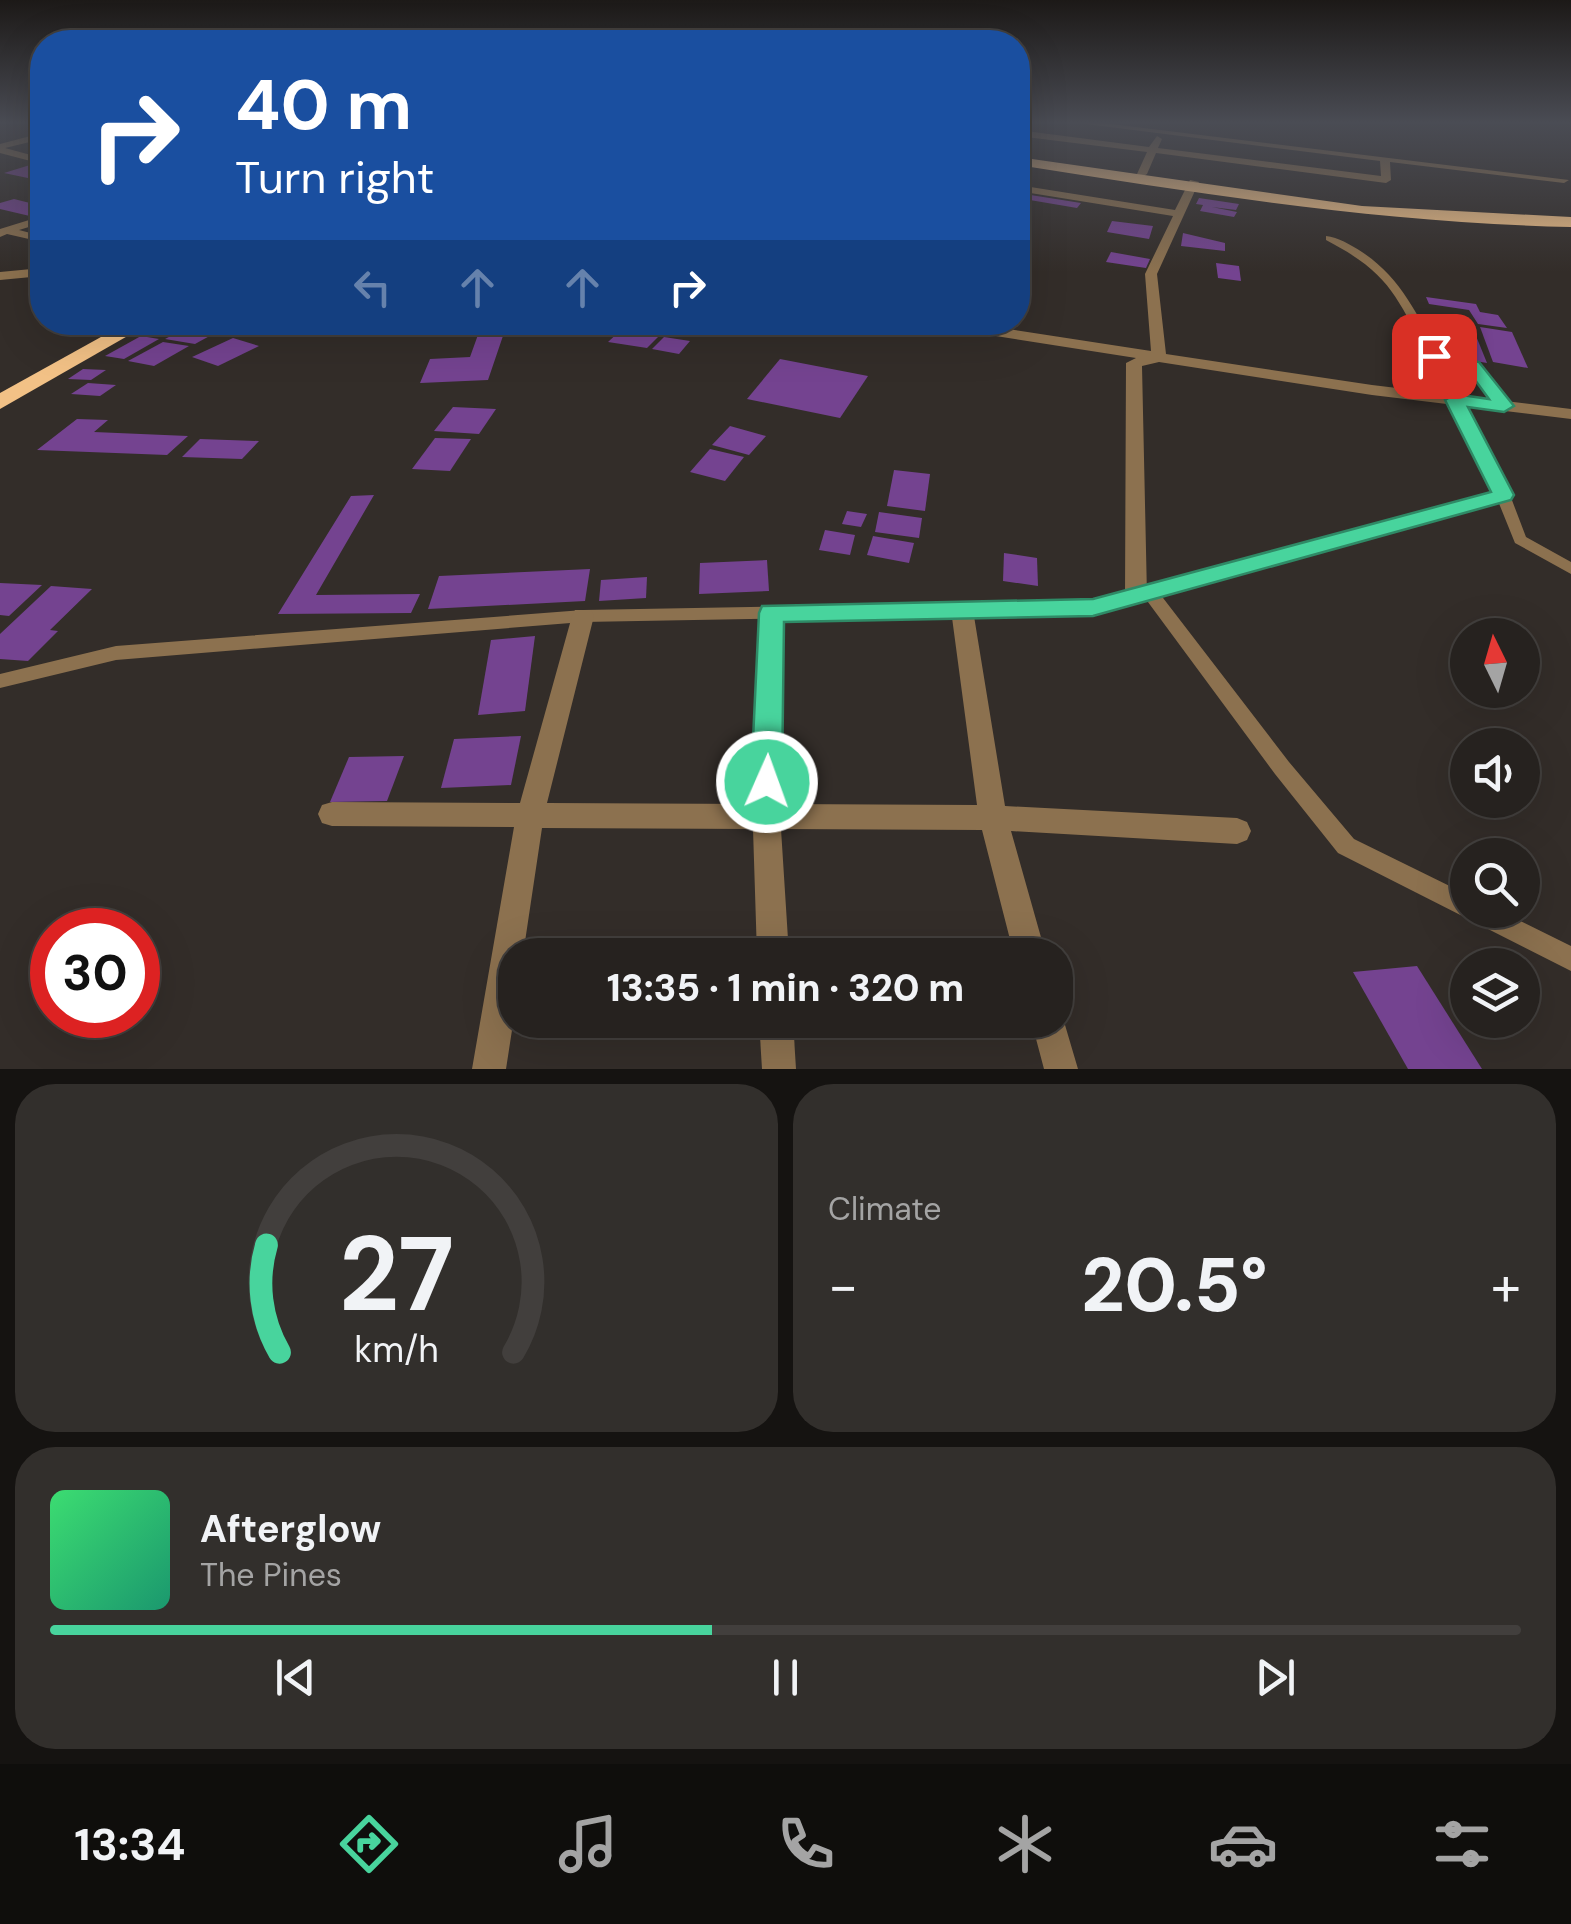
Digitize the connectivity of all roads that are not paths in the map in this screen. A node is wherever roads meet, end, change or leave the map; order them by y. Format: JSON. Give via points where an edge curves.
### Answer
{"nodes":[{"id":1,"x":1111,"y":172,"type":"edge"},
{"id":2,"x":1126,"y":172,"type":"edge"},
{"id":3,"x":1305,"y":172,"type":"edge"},
{"id":4,"x":1320,"y":172,"type":"edge"},
{"id":5,"x":1386,"y":172,"type":"edge"},
{"id":6,"x":1484,"y":172,"type":"edge"},
{"id":7,"x":1142,"y":174,"type":"joint"},
{"id":8,"x":1568,"y":182,"type":"edge"},
{"id":9,"x":1193,"y":184,"type":"junction"},
{"id":10,"x":1030,"y":190,"type":"edge"},
{"id":11,"x":1306,"y":198,"type":"junction"},
{"id":12,"x":1181,"y":214,"type":"junction"},
{"id":13,"x":1571,"y":214,"type":"edge"},
{"id":14,"x":1571,"y":222,"type":"edge"},
{"id":15,"x":30,"y":223,"type":"edge"},
{"id":16,"x":2,"y":231,"type":"edge"},
{"id":17,"x":30,"y":237,"type":"edge"},
{"id":18,"x":1329,"y":238,"type":"dead end"},
{"id":19,"x":30,"y":273,"type":"edge"},
{"id":20,"x":0,"y":276,"type":"edge"},
{"id":21,"x":88,"y":335,"type":"edge"},
{"id":22,"x":121,"y":335,"type":"edge"},
{"id":23,"x":1014,"y":335,"type":"edge"},
{"id":24,"x":1159,"y":358,"type":"junction"},
{"id":25,"x":0,"y":383,"type":"edge"},
{"id":26,"x":1455,"y":400,"type":"junction"},
{"id":27,"x":0,"y":402,"type":"edge"},
{"id":28,"x":1504,"y":406,"type":"junction"},
{"id":29,"x":1571,"y":414,"type":"edge"},
{"id":30,"x":1503,"y":495,"type":"junction"},
{"id":31,"x":1571,"y":569,"type":"edge"},
{"id":32,"x":1142,"y":594,"type":"junction"},
{"id":33,"x":962,"y":610,"type":"junction"},
{"id":34,"x":771,"y":613,"type":"junction"},
{"id":35,"x":583,"y":616,"type":"junction"},
{"id":36,"x":0,"y":681,"type":"edge"},
{"id":37,"x":332,"y":814,"type":"dead end"},
{"id":38,"x":530,"y":816,"type":"junction"},
{"id":39,"x":766,"y":816,"type":"junction"},
{"id":40,"x":993,"y":818,"type":"junction"},
{"id":41,"x":1237,"y":831,"type":"dead end"},
{"id":42,"x":1450,"y":898,"type":"edge"},
{"id":43,"x":1509,"y":928,"type":"edge"},
{"id":44,"x":772,"y":938,"type":"edge"},
{"id":45,"x":1025,"y":938,"type":"edge"},
{"id":46,"x":1571,"y":960,"type":"edge"},
{"id":47,"x":777,"y":1038,"type":"edge"},
{"id":48,"x":1053,"y":1038,"type":"edge"},
{"id":49,"x":489,"y":1069,"type":"edge"},
{"id":50,"x":779,"y":1069,"type":"edge"},
{"id":51,"x":1061,"y":1069,"type":"edge"}],
"edges":[{"from":1,"to":9,"type":"highway"},
{"from":2,"to":7,"type":"highway"},
{"from":3,"to":11,"type":"street"},
{"from":4,"to":5,"type":"street","via":[[1386,180]]},
{"from":6,"to":8,"type":"street"},
{"from":7,"to":9,"type":"highway"},
{"from":9,"to":11,"type":"highway"},
{"from":9,"to":12,"type":"street"},
{"from":9,"to":14,"type":"highway","via":[[1420,218]]},
{"from":10,"to":12,"type":"street"},
{"from":11,"to":13,"type":"highway","via":[[1442,212]]},
{"from":12,"to":24,"type":"street","via":[[1152,274]]},
{"from":15,"to":16,"type":"street"},
{"from":16,"to":17,"type":"street"},
{"from":18,"to":28,"type":"lane","via":[[1380,266],[1434,356],[1473,366]]},
{"from":19,"to":20,"type":"street"},
{"from":21,"to":25,"type":"highway"},
{"from":22,"to":27,"type":"highway"},
{"from":23,"to":24,"type":"street"},
{"from":24,"to":26,"type":"street"},
{"from":24,"to":32,"type":"street","via":[[1134,363]]},
{"from":26,"to":28,"type":"street"},
{"from":26,"to":30,"type":"lane"},
{"from":28,"to":29,"type":"street"},
{"from":30,"to":31,"type":"lane","via":[[1520,540]]},
{"from":30,"to":32,"type":"lane"},
{"from":32,"to":33,"type":"lane","via":[[1093,608]]},
{"from":32,"to":42,"type":"lane","via":[[1346,846]]},
{"from":33,"to":34,"type":"lane"},
{"from":33,"to":40,"type":"street"},
{"from":34,"to":35,"type":"lane"},
{"from":34,"to":39,"type":"street"},
{"from":35,"to":36,"type":"lane","via":[[116,653]]},
{"from":35,"to":38,"type":"street"},
{"from":37,"to":38,"type":"street"},
{"from":38,"to":39,"type":"street"},
{"from":38,"to":49,"type":"street"},
{"from":39,"to":40,"type":"street"},
{"from":39,"to":44,"type":"street"},
{"from":40,"to":41,"type":"street"},
{"from":40,"to":45,"type":"street"},
{"from":43,"to":46,"type":"lane"},
{"from":47,"to":50,"type":"street"},
{"from":48,"to":51,"type":"street"}]}
